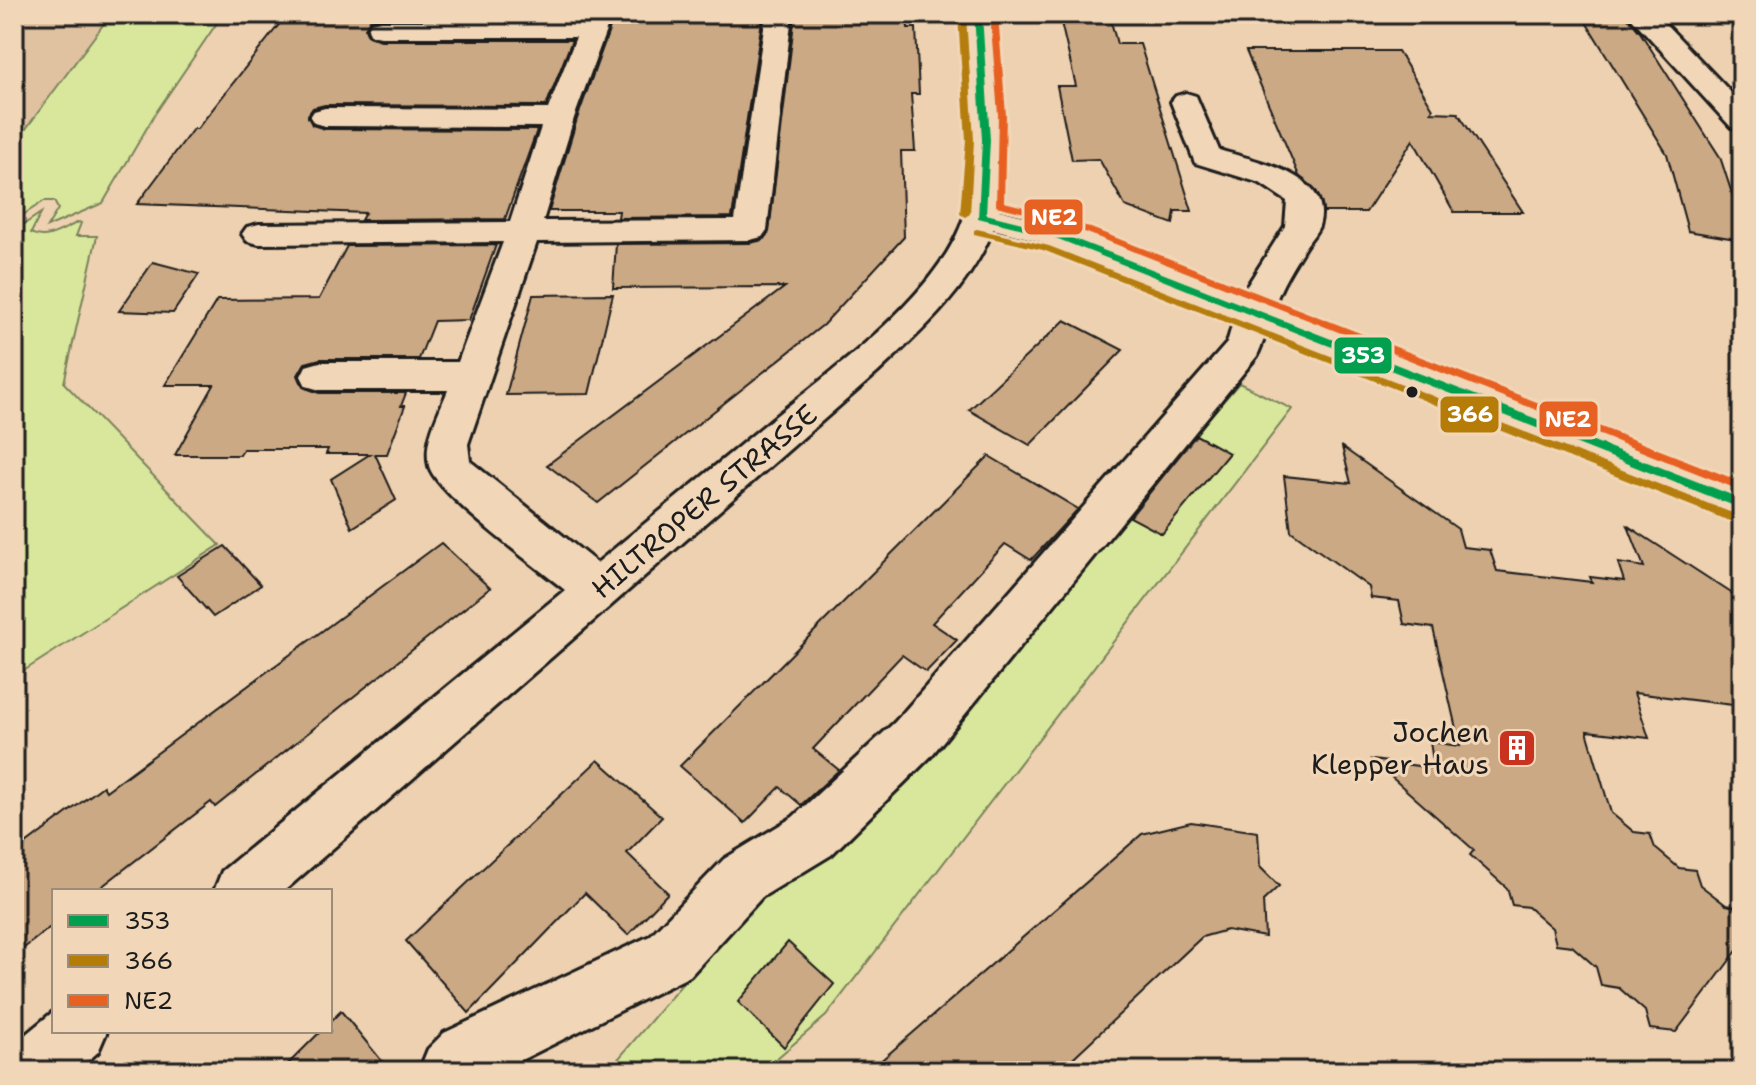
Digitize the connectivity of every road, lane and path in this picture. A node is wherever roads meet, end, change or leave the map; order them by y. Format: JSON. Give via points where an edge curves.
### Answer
{"nodes":[{"id":1,"x":779,"y":14,"type":"edge"},
{"id":2,"x":978,"y":14,"type":"edge"},
{"id":3,"x":1641,"y":14,"type":"edge"},
{"id":4,"x":597,"y":21,"type":"edge"},
{"id":5,"x":381,"y":29,"type":"dead end"},
{"id":6,"x":1186,"y":102,"type":"dead end"},
{"id":7,"x":325,"y":117,"type":"dead end"},
{"id":8,"x":559,"y":118,"type":"junction"},
{"id":9,"x":1742,"y":121,"type":"edge"},
{"id":10,"x":981,"y":216,"type":"junction"},
{"id":11,"x":523,"y":233,"type":"junction"},
{"id":12,"x":259,"y":234,"type":"dead end"},
{"id":13,"x":1254,"y":313,"type":"junction"},
{"id":14,"x":320,"y":376,"type":"dead end"},
{"id":15,"x":473,"y":376,"type":"junction"},
{"id":16,"x":1742,"y":504,"type":"edge"},
{"id":17,"x":598,"y":590,"type":"junction"},
{"id":18,"x":244,"y":889,"type":"edge"},
{"id":19,"x":75,"y":1033,"type":"edge"},
{"id":20,"x":29,"y":1071,"type":"edge"},
{"id":21,"x":450,"y":1071,"type":"edge"}],
"edges":[{"from":1,"to":11,"type":"street","via":[[750,230]]},
{"from":2,"to":10,"type":"street","name":"HILTROPER STRASSE","via":[[988,139]]},
{"from":3,"to":9,"type":"street"},
{"from":4,"to":5,"type":"street"},
{"from":4,"to":8,"type":"street"},
{"from":6,"to":13,"type":"street","via":[[1206,156],[1271,176],[1303,197],[1302,226],[1262,287]]},
{"from":7,"to":8,"type":"street"},
{"from":8,"to":11,"type":"street"},
{"from":10,"to":13,"type":"street","via":[[1051,233]]},
{"from":10,"to":17,"type":"street","name":"HILTROPER STRASSE","via":[[956,266],[905,326]]},
{"from":11,"to":12,"type":"street"},
{"from":11,"to":15,"type":"street"},
{"from":13,"to":16,"type":"street"},
{"from":13,"to":21,"type":"street","via":[[1244,347],[1165,443],[913,739],[812,836],[743,878],[670,956],[466,1055]]},
{"from":14,"to":15,"type":"street"},
{"from":15,"to":17,"type":"street","via":[[448,444],[450,467]]},
{"from":17,"to":18,"type":"street","name":"HILTROPER STRASSE"},
{"from":19,"to":20,"type":"street"}]}
